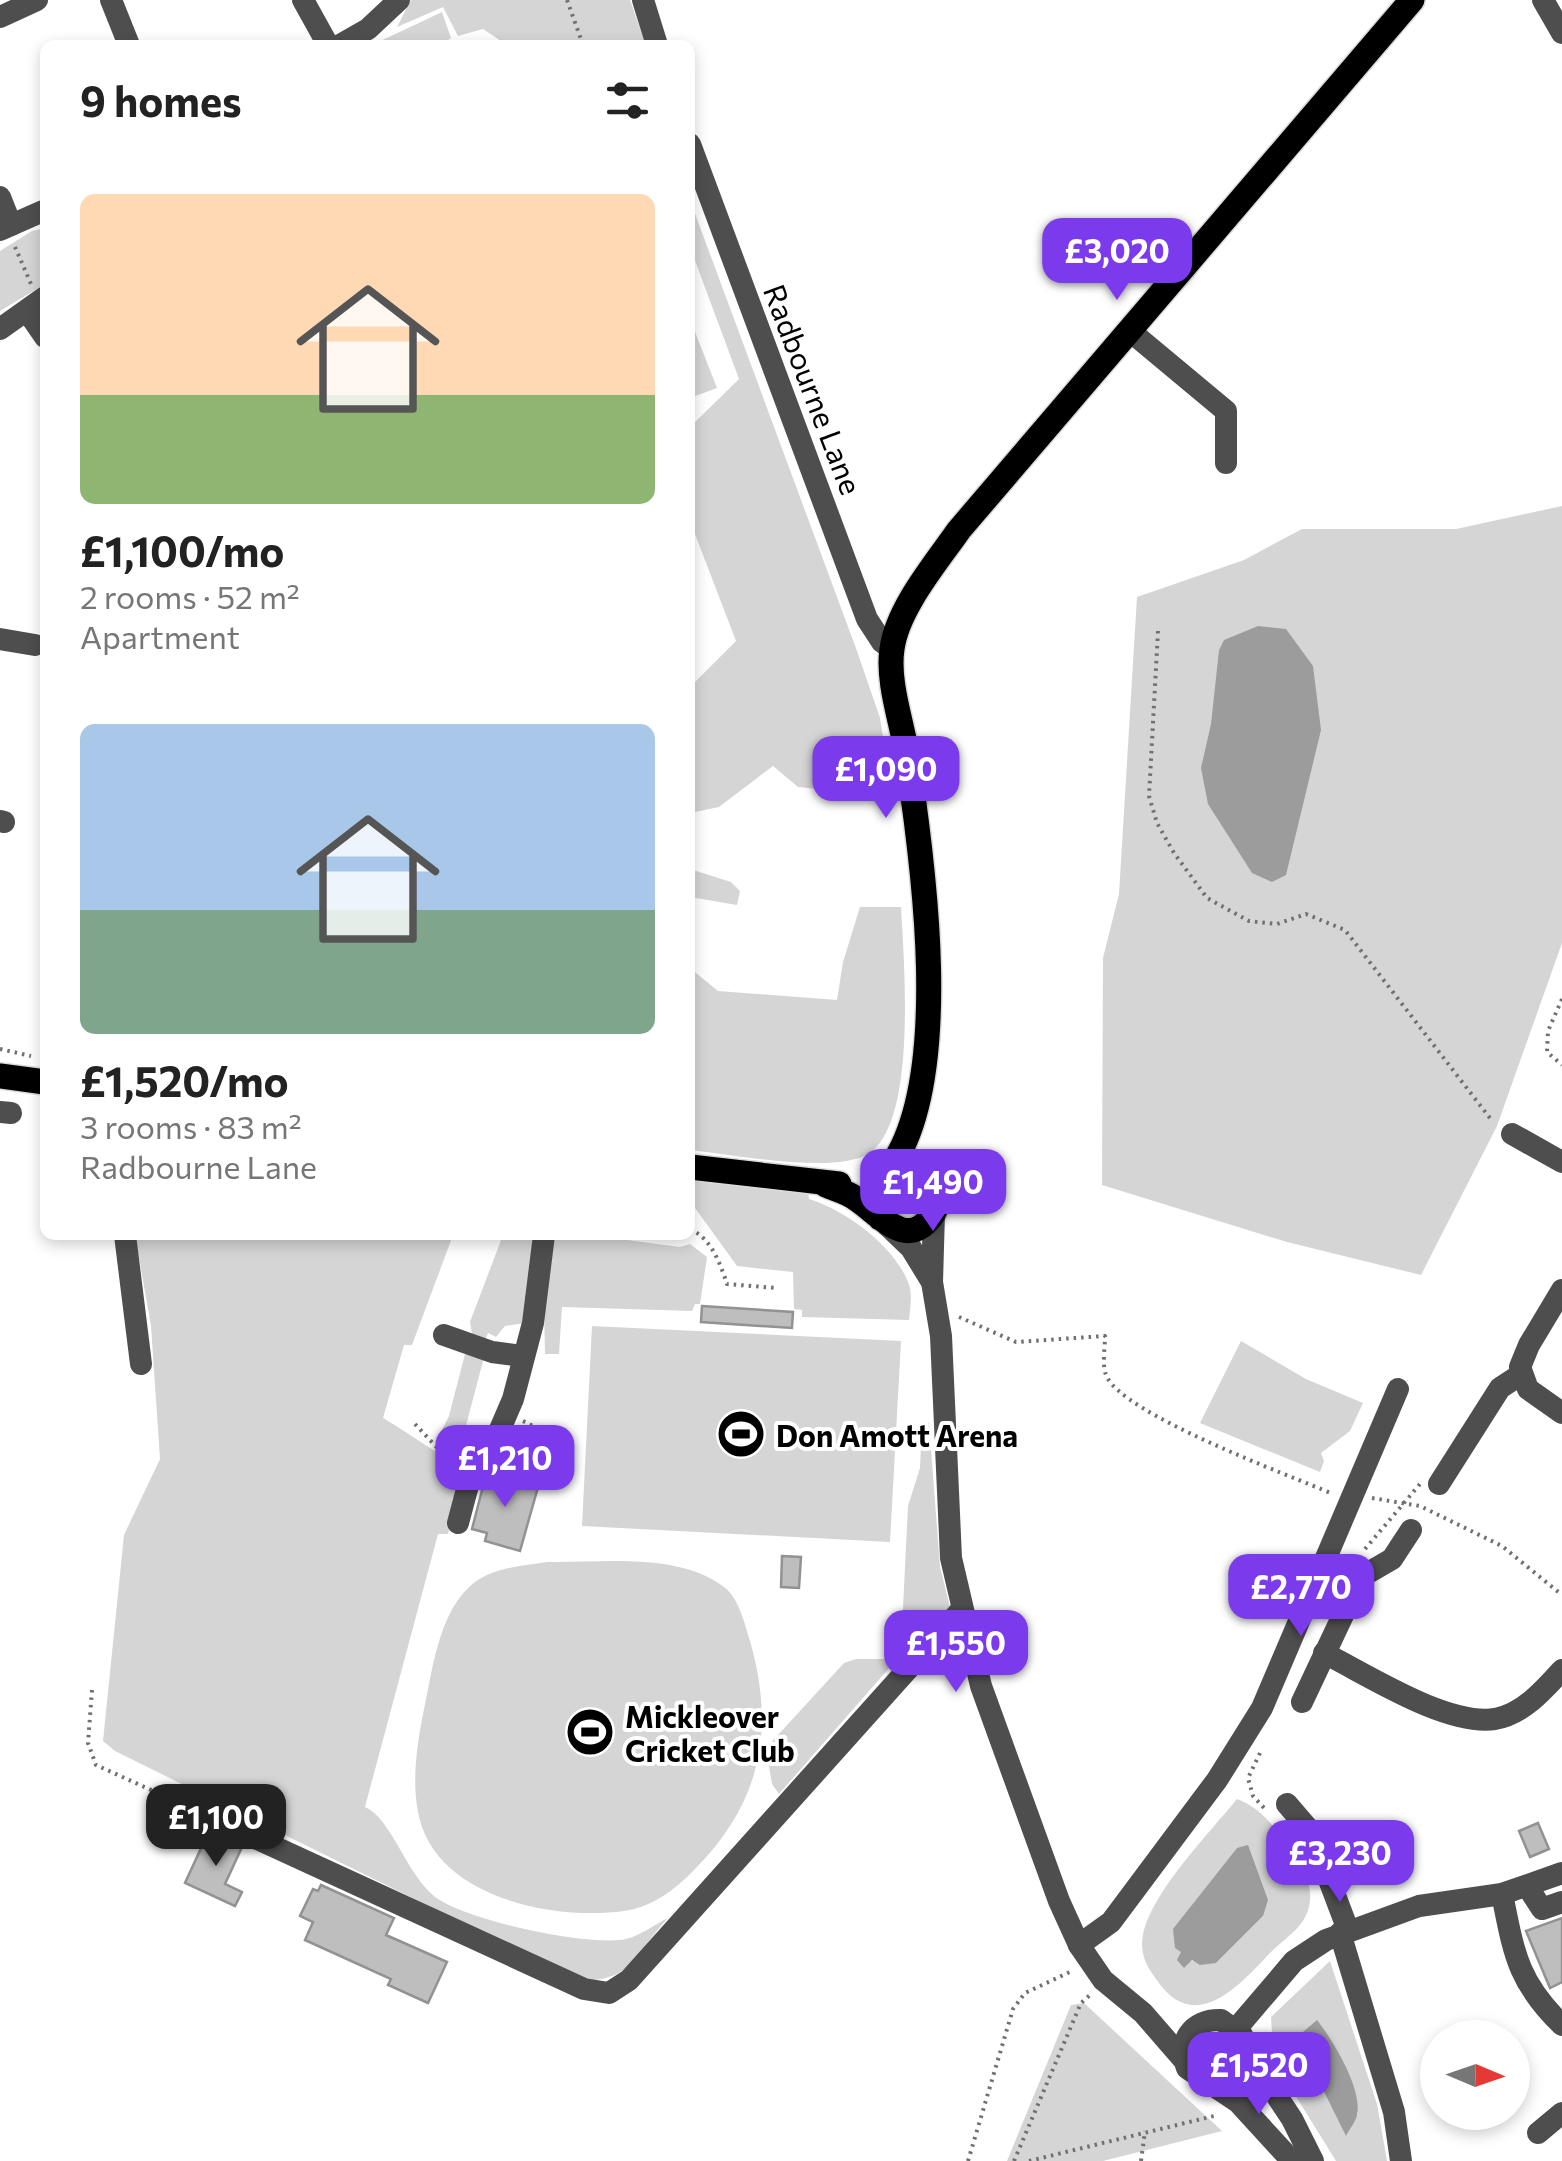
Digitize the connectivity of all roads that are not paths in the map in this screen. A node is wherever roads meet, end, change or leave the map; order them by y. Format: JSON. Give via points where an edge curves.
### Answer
{"nodes":[{"id":1,"x":37,"y":0,"type":"edge"},
{"id":2,"x":111,"y":0,"type":"edge"},
{"id":3,"x":304,"y":0,"type":"edge"},
{"id":4,"x":399,"y":0,"type":"edge"},
{"id":5,"x":642,"y":0,"type":"edge"},
{"id":6,"x":1412,"y":0,"type":"edge"},
{"id":7,"x":1543,"y":0,"type":"edge"},
{"id":8,"x":0,"y":17,"type":"edge"},
{"id":9,"x":1562,"y":33,"type":"edge"},
{"id":10,"x":126,"y":40,"type":"edge"},
{"id":11,"x":325,"y":40,"type":"edge"},
{"id":12,"x":349,"y":40,"type":"edge"},
{"id":13,"x":655,"y":40,"type":"edge"},
{"id":14,"x":695,"y":174,"type":"edge"},
{"id":15,"x":0,"y":197,"type":"edge"},
{"id":16,"x":40,"y":212,"type":"edge"},
{"id":17,"x":5,"y":227,"type":"edge"},
{"id":18,"x":37,"y":303,"type":"edge"},
{"id":19,"x":1,"y":328,"type":"edge"},
{"id":20,"x":1130,"y":331,"type":"junction"},
{"id":21,"x":1226,"y":462,"type":"dead end"},
{"id":22,"x":0,"y":639,"type":"edge"},
{"id":23,"x":34,"y":646,"type":"dead end"},
{"id":24,"x":892,"y":649,"type":"junction"},
{"id":25,"x":0,"y":1076,"type":"edge"},
{"id":26,"x":40,"y":1081,"type":"edge"},
{"id":27,"x":914,"y":1116,"type":"junction"},
{"id":28,"x":1512,"y":1134,"type":"road end"},
{"id":29,"x":1562,"y":1162,"type":"edge"},
{"id":30,"x":695,"y":1167,"type":"edge"},
{"id":31,"x":889,"y":1169,"type":"junction"},
{"id":32,"x":932,"y":1179,"type":"junction"},
{"id":33,"x":826,"y":1184,"type":"junction"},
{"id":34,"x":934,"y":1214,"type":"junction"},
{"id":35,"x":883,"y":1221,"type":"junction"},
{"id":36,"x":126,"y":1240,"type":"edge"},
{"id":37,"x":543,"y":1240,"type":"edge"},
{"id":38,"x":932,"y":1282,"type":"junction"},
{"id":39,"x":1562,"y":1290,"type":"edge"},
{"id":40,"x":444,"y":1335,"type":"dead end"},
{"id":41,"x":522,"y":1356,"type":"junction"},
{"id":42,"x":141,"y":1364,"type":"dead end"},
{"id":43,"x":1520,"y":1376,"type":"junction"},
{"id":44,"x":1398,"y":1389,"type":"dead end"},
{"id":45,"x":1562,"y":1414,"type":"edge"},
{"id":46,"x":1439,"y":1484,"type":"dead end"},
{"id":47,"x":458,"y":1524,"type":"dead end"},
{"id":48,"x":1411,"y":1530,"type":"dead end"},
{"id":49,"x":961,"y":1610,"type":"junction"},
{"id":50,"x":1324,"y":1654,"type":"junction"},
{"id":51,"x":1562,"y":1670,"type":"edge"},
{"id":52,"x":1306,"y":1691,"type":"dead end"},
{"id":53,"x":1286,"y":1804,"type":"dead end"},
{"id":54,"x":252,"y":1836,"type":"road end"},
{"id":55,"x":1562,"y":1873,"type":"edge"},
{"id":56,"x":1527,"y":1886,"type":"junction"},
{"id":57,"x":1502,"y":1894,"type":"junction"},
{"id":58,"x":1562,"y":1902,"type":"edge"},
{"id":59,"x":1344,"y":1932,"type":"junction"},
{"id":60,"x":1084,"y":1953,"type":"junction"},
{"id":61,"x":1143,"y":2013,"type":"junction"},
{"id":62,"x":1202,"y":2022,"type":"junction"},
{"id":63,"x":1562,"y":2025,"type":"edge"},
{"id":64,"x":1237,"y":2028,"type":"junction"},
{"id":65,"x":1247,"y":2051,"type":"junction"},
{"id":66,"x":1183,"y":2059,"type":"junction"},
{"id":67,"x":1212,"y":2084,"type":"junction"},
{"id":68,"x":1562,"y":2113,"type":"edge"},
{"id":69,"x":1538,"y":2133,"type":"dead end"},
{"id":70,"x":1292,"y":2161,"type":"edge"},
{"id":71,"x":1313,"y":2161,"type":"edge"},
{"id":72,"x":1401,"y":2161,"type":"edge"}],
"edges":[{"from":1,"to":8,"type":"street"},
{"from":2,"to":10,"type":"street"},
{"from":3,"to":11,"type":"street"},
{"from":4,"to":12,"type":"street"},
{"from":5,"to":13,"type":"street"},
{"from":6,"to":20,"type":"main road"},
{"from":7,"to":9,"type":"street"},
{"from":14,"to":24,"type":"street","name":"Radbourne Lane","via":[[866,619]]},
{"from":15,"to":17,"type":"street"},
{"from":16,"to":17,"type":"street"},
{"from":18,"to":19,"type":"street"},
{"from":20,"to":21,"type":"street","via":[[1226,412]]},
{"from":20,"to":24,"type":"main road","via":[[959,530],[916,591]]},
{"from":22,"to":23,"type":"street"},
{"from":24,"to":27,"type":"main road","via":[[927,937],[927,1029]]},
{"from":25,"to":26,"type":"main road"},
{"from":27,"to":31,"type":"main road"},
{"from":27,"to":32,"type":"main road"},
{"from":28,"to":29,"type":"street"},
{"from":30,"to":33,"type":"main road"},
{"from":31,"to":32,"type":"main road","via":[[908,1164]]},
{"from":31,"to":33,"type":"main road","via":[[858,1182]]},
{"from":31,"to":35,"type":"main road","via":[[872,1198]]},
{"from":32,"to":34,"type":"main road","via":[[938,1196]]},
{"from":33,"to":35,"type":"main road"},
{"from":34,"to":35,"type":"main road","via":[[907,1230]]},
{"from":34,"to":38,"type":"street"},
{"from":35,"to":38,"type":"street"},
{"from":36,"to":42,"type":"street"},
{"from":37,"to":41,"type":"street"},
{"from":38,"to":49,"type":"street","via":[[951,1558]]},
{"from":39,"to":43,"type":"street","via":[[1528,1345]]},
{"from":40,"to":41,"type":"street"},
{"from":41,"to":47,"type":"street","via":[[498,1434],[473,1466]]},
{"from":43,"to":45,"type":"street"},
{"from":43,"to":46,"type":"street","via":[[1500,1388]]},
{"from":44,"to":60,"type":"street","via":[[1262,1708],[1217,1780]]},
{"from":48,"to":50,"type":"street","via":[[1392,1558],[1360,1577]]},
{"from":49,"to":54,"type":"street","via":[[629,1980],[610,1993],[584,1989]]},
{"from":49,"to":60,"type":"street","via":[[981,1686]]},
{"from":50,"to":51,"type":"street","via":[[1463,1718],[1496,1719],[1528,1704]]},
{"from":50,"to":52,"type":"street"},
{"from":53,"to":59,"type":"street","via":[[1311,1832]]},
{"from":55,"to":56,"type":"street"},
{"from":56,"to":57,"type":"street"},
{"from":56,"to":58,"type":"street","via":[[1542,1909]]},
{"from":57,"to":59,"type":"street","via":[[1433,1903]]},
{"from":57,"to":63,"type":"street","via":[[1517,1966]]},
{"from":59,"to":64,"type":"street","via":[[1294,1960]]},
{"from":59,"to":72,"type":"street","via":[[1394,2112]]},
{"from":60,"to":61,"type":"street","via":[[1103,1980]]},
{"from":61,"to":62,"type":"street"},
{"from":61,"to":66,"type":"street"},
{"from":62,"to":64,"type":"street","via":[[1220,2020]]},
{"from":62,"to":66,"type":"street","via":[[1184,2041]]},
{"from":64,"to":65,"type":"street"},
{"from":65,"to":67,"type":"street","via":[[1232,2079]]},
{"from":65,"to":71,"type":"street"},
{"from":66,"to":67,"type":"street","via":[[1193,2076]]},
{"from":67,"to":70,"type":"street","via":[[1261,2124]]},
{"from":68,"to":69,"type":"street"}]}
